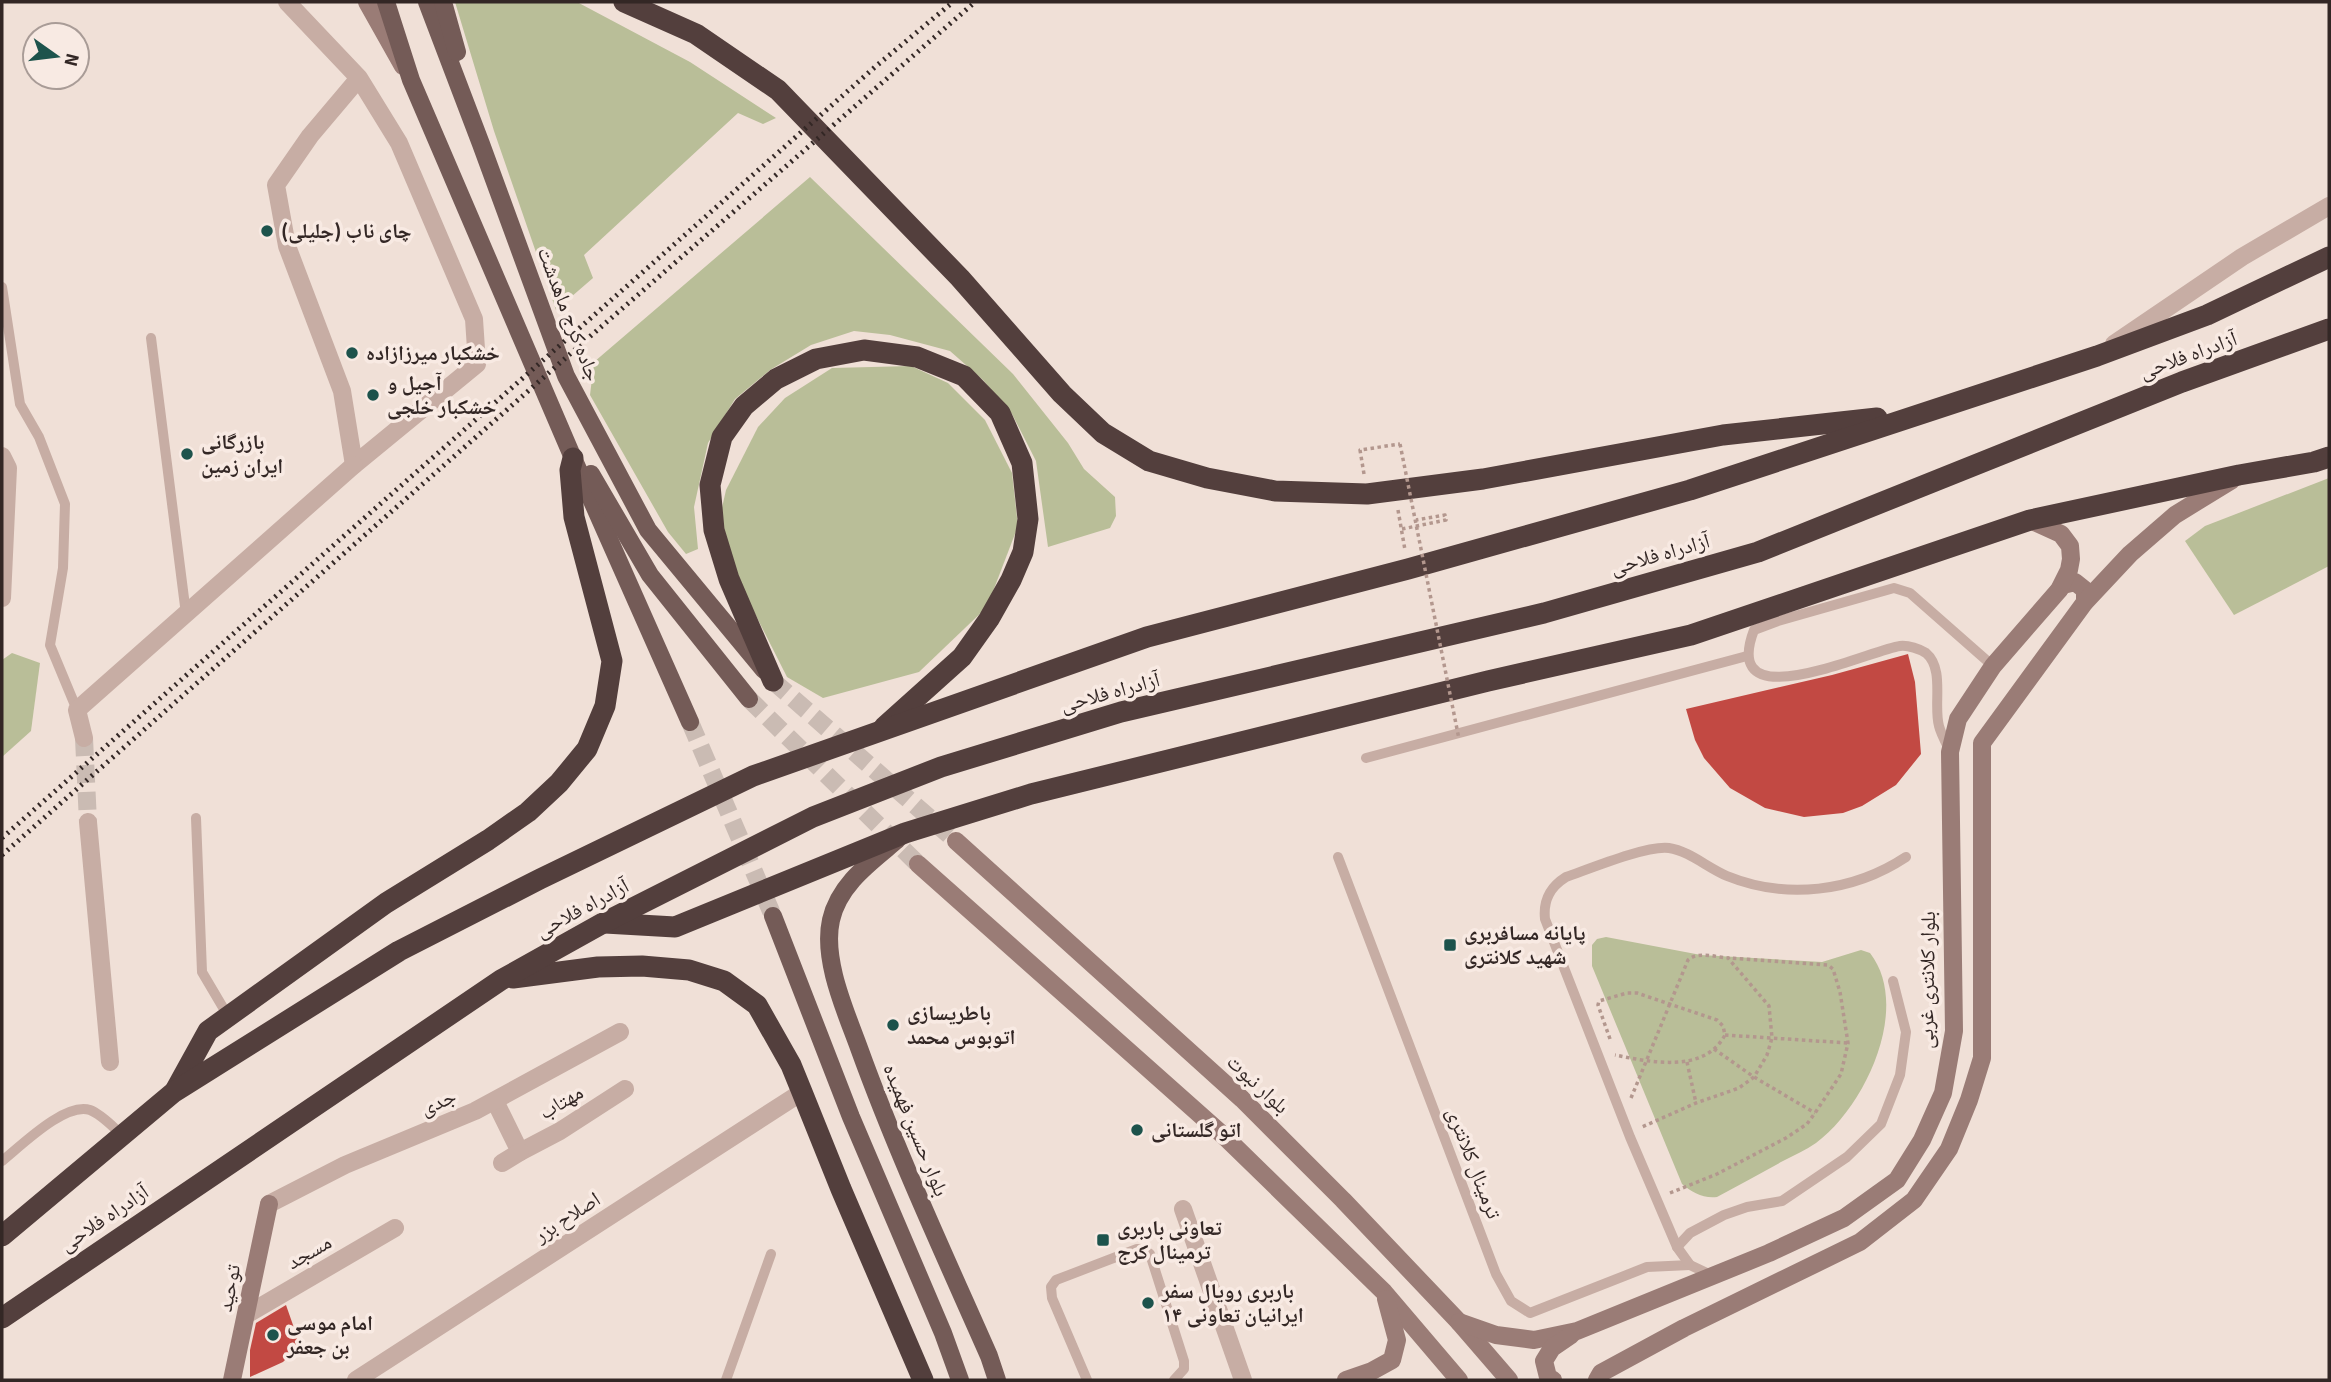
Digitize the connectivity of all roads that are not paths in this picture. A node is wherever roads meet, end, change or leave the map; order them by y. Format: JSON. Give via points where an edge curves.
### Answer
{"nodes":[{"id":1,"x":287,"y":2,"type":"edge"},
{"id":2,"x":367,"y":2,"type":"edge"},
{"id":3,"x":386,"y":2,"type":"edge"},
{"id":4,"x":426,"y":2,"type":"edge"},
{"id":5,"x":443,"y":2,"type":"edge"},
{"id":6,"x":624,"y":2,"type":"edge"},
{"id":7,"x":359,"y":78,"type":"junction"},
{"id":8,"x":411,"y":80,"type":"junction"},
{"id":9,"x":481,"y":144,"type":"junction"},
{"id":10,"x":2329,"y":206,"type":"edge"},
{"id":11,"x":2329,"y":257,"type":"edge"},
{"id":12,"x":2,"y":287,"type":"edge"},
{"id":13,"x":2329,"y":329,"type":"edge"},
{"id":14,"x":151,"y":338,"type":"dead end"},
{"id":15,"x":2097,"y":356,"type":"junction"},
{"id":16,"x":1917,"y":413,"type":"junction"},
{"id":17,"x":2,"y":456,"type":"edge"},
{"id":18,"x":2329,"y":457,"type":"edge"},
{"id":19,"x":573,"y":458,"type":"junction"},
{"id":20,"x":355,"y":464,"type":"junction"},
{"id":21,"x":2239,"y":475,"type":"junction"},
{"id":22,"x":2030,"y":520,"type":"junction"},
{"id":23,"x":2059,"y":590,"type":"junction"},
{"id":24,"x":2,"y":598,"type":"edge"},
{"id":25,"x":2085,"y":602,"type":"junction"},
{"id":26,"x":186,"y":614,"type":"junction"},
{"id":27,"x":1747,"y":656,"type":"junction"},
{"id":28,"x":1993,"y":666,"type":"junction"},
{"id":29,"x":772,"y":681,"type":"joint"},
{"id":30,"x":749,"y":699,"type":"tunnel mouth"},
{"id":31,"x":77,"y":710,"type":"junction"},
{"id":32,"x":690,"y":722,"type":"tunnel mouth"},
{"id":33,"x":876,"y":734,"type":"junction"},
{"id":34,"x":84,"y":738,"type":"tunnel mouth"},
{"id":35,"x":1950,"y":752,"type":"junction"},
{"id":36,"x":1366,"y":758,"type":"dead end"},
{"id":37,"x":196,"y":818,"type":"dead end"},
{"id":38,"x":88,"y":822,"type":"tunnel mouth"},
{"id":39,"x":905,"y":834,"type":"junction"},
{"id":40,"x":956,"y":841,"type":"tunnel mouth"},
{"id":41,"x":1338,"y":857,"type":"dead end"},
{"id":42,"x":1906,"y":857,"type":"dead end"},
{"id":43,"x":918,"y":864,"type":"tunnel mouth"},
{"id":44,"x":773,"y":916,"type":"tunnel mouth"},
{"id":45,"x":603,"y":923,"type":"junction"},
{"id":46,"x":501,"y":980,"type":"junction"},
{"id":47,"x":1893,"y":981,"type":"dead end"},
{"id":48,"x":228,"y":1016,"type":"junction"},
{"id":49,"x":620,"y":1032,"type":"dead end"},
{"id":50,"x":110,"y":1062,"type":"dead end"},
{"id":51,"x":625,"y":1089,"type":"dead end"},
{"id":52,"x":174,"y":1092,"type":"junction"},
{"id":53,"x":803,"y":1092,"type":"junction"},
{"id":54,"x":495,"y":1101,"type":"junction"},
{"id":55,"x":121,"y":1134,"type":"junction"},
{"id":56,"x":520,"y":1152,"type":"junction"},
{"id":57,"x":2,"y":1161,"type":"edge"},
{"id":58,"x":502,"y":1163,"type":"dead end"},
{"id":59,"x":269,"y":1205,"type":"joint"},
{"id":60,"x":1182,"y":1209,"type":"dead end"},
{"id":61,"x":395,"y":1228,"type":"dead end"},
{"id":62,"x":2,"y":1236,"type":"edge"},
{"id":63,"x":1677,"y":1247,"type":"junction"},
{"id":64,"x":771,"y":1254,"type":"dead end"},
{"id":65,"x":1690,"y":1265,"type":"junction"},
{"id":66,"x":1712,"y":1276,"type":"junction"},
{"id":67,"x":1384,"y":1292,"type":"junction"},
{"id":68,"x":246,"y":1315,"type":"junction"},
{"id":69,"x":2,"y":1318,"type":"edge"},
{"id":70,"x":1459,"y":1322,"type":"junction"},
{"id":71,"x":1577,"y":1331,"type":"junction"},
{"id":72,"x":989,"y":1356,"type":"junction"},
{"id":73,"x":1599,"y":1377,"type":"edge"},
{"id":74,"x":232,"y":1380,"type":"edge"},
{"id":75,"x":356,"y":1380,"type":"edge"},
{"id":76,"x":726,"y":1380,"type":"edge"},
{"id":77,"x":923,"y":1380,"type":"edge"},
{"id":78,"x":960,"y":1380,"type":"edge"},
{"id":79,"x":997,"y":1380,"type":"edge"},
{"id":80,"x":1007,"y":1380,"type":"edge"},
{"id":81,"x":1087,"y":1380,"type":"edge"},
{"id":82,"x":1174,"y":1380,"type":"edge"},
{"id":83,"x":1244,"y":1380,"type":"edge"},
{"id":84,"x":1346,"y":1380,"type":"edge"},
{"id":85,"x":1459,"y":1380,"type":"edge"},
{"id":86,"x":1509,"y":1380,"type":"edge"},
{"id":87,"x":1553,"y":1380,"type":"edge"},
{"id":88,"x":1583,"y":1380,"type":"edge"}],
"edges":[{"from":1,"to":7,"type":"street"},
{"from":2,"to":8,"type":"street"},
{"from":3,"to":8,"type":"main road"},
{"from":4,"to":9,"type":"main road","name":"جاده کرج ماهدشت"},
{"from":5,"to":9,"type":"main road"},
{"from":6,"to":16,"type":"highway","via":[[696,34],[778,90],[960,278],[1062,394],[1103,433],[1149,461],[1275,491],[1367,494],[1483,479],[1723,435]]},
{"from":7,"to":20,"type":"street","via":[[276,185],[287,246],[342,391]]},
{"from":7,"to":20,"type":"street","via":[[399,143],[474,319],[477,364]]},
{"from":8,"to":19,"type":"main road"},
{"from":9,"to":29,"type":"main road","name":"جاده کرج ماهدشت","via":[[566,376],[648,530]]},
{"from":10,"to":15,"type":"street","via":[[2242,257]]},
{"from":11,"to":15,"type":"highway","name":"آزادراه فلاحی","via":[[2207,315]]},
{"from":12,"to":31,"type":"lane","via":[[20,404],[39,437],[65,504],[63,568],[50,645]]},
{"from":13,"to":45,"type":"highway","name":"آزادراه فلاحی","via":[[2145,397],[1758,552],[1544,613],[1121,712],[942,767],[813,817]]},
{"from":14,"to":26,"type":"lane"},
{"from":15,"to":16,"type":"highway","name":"آزادراه فلاحی"},
{"from":16,"to":33,"type":"highway","name":"آزادراه فلاحی","via":[[1690,490],[1147,637]]},
{"from":17,"to":24,"type":"street","via":[[8,468]]},
{"from":18,"to":21,"type":"highway"},
{"from":19,"to":30,"type":"main road","via":[[584,464],[650,575]]},
{"from":19,"to":32,"type":"main road"},
{"from":19,"to":48,"type":"highway","via":[[574,517],[612,661],[605,706],[587,749],[528,812],[386,904]]},
{"from":20,"to":26,"type":"street"},
{"from":21,"to":22,"type":"highway"},
{"from":21,"to":25,"type":"street","via":[[2175,515]]},
{"from":22,"to":23,"type":"street","name":"بلوار کلانتری غربی","via":[[2061,534],[2070,546],[2071,559]]},
{"from":22,"to":39,"type":"highway","via":[[1691,635],[1044,791]]},
{"from":23,"to":25,"type":"street","via":[[2069,582],[2081,584]]},
{"from":23,"to":28,"type":"street","name":"بلوار کلانتری غربی"},
{"from":25,"to":73,"type":"street","via":[[1982,743],[1982,1058],[1949,1149],[1914,1200],[1860,1242],[1684,1328]]},
{"from":26,"to":31,"type":"street"},
{"from":27,"to":28,"type":"lane","via":[[1754,630],[1894,588],[1910,593]]},
{"from":27,"to":35,"type":"lane","via":[[1761,674],[1773,678],[1793,677],[1903,646],[1919,649],[1927,654],[1936,674],[1938,724]]},
{"from":27,"to":36,"type":"lane"},
{"from":28,"to":35,"type":"street","name":"بلوار کلانتری غربی","via":[[1958,719]]},
{"from":29,"to":33,"type":"highway","via":[[713,530],[710,485],[722,437],[744,406],[776,379],[816,359],[864,350],[917,357],[964,376],[1000,413],[1022,463],[1028,519],[1023,552],[989,619],[962,656]]},
{"from":31,"to":34,"type":"street"},
{"from":33,"to":52,"type":"highway","name":"آزادراه فلاحی","via":[[753,776],[528,885],[399,951]]},
{"from":35,"to":66,"type":"street","name":"بلوار کلانتری غربی","via":[[1954,1031],[1943,1093],[1922,1140],[1897,1181],[1844,1218]]},
{"from":37,"to":48,"type":"lane","via":[[202,972]]},
{"from":38,"to":50,"type":"street"},
{"from":39,"to":45,"type":"highway","via":[[675,927]]},
{"from":39,"to":72,"type":"main road","name":"بلوار حسین فهمیده","via":[[857,874],[837,902],[830,946],[839,993],[878,1101]]},
{"from":40,"to":70,"type":"street","name":"بلوار نبوت","via":[[1242,1099]]},
{"from":41,"to":65,"type":"lane","name":"ترمینال کلانتری","via":[[1496,1274],[1511,1301],[1530,1313],[1647,1267]]},
{"from":42,"to":63,"type":"lane","via":[[1863,880],[1792,890],[1749,883],[1679,851],[1657,848],[1566,877],[1551,888],[1545,919]]},
{"from":43,"to":67,"type":"street","via":[[1224,1136]]},
{"from":44,"to":78,"type":"main road"},
{"from":45,"to":46,"type":"highway","name":"آزادراه فلاحی"},
{"from":46,"to":53,"type":"highway","via":[[642,966],[689,970],[724,981],[757,1005]]},
{"from":46,"to":69,"type":"highway","name":"آزادراه فلاحی"},
{"from":47,"to":63,"type":"lane","via":[[1906,1032],[1900,1075],[1881,1124],[1847,1157],[1782,1201],[1724,1215],[1690,1233]]},
{"from":48,"to":52,"type":"highway","via":[[208,1031]]},
{"from":49,"to":54,"type":"street","name":"جدی"},
{"from":51,"to":56,"type":"street","name":"مهتاب"},
{"from":52,"to":55,"type":"highway","name":"آزادراه فلاحی"},
{"from":53,"to":75,"type":"street","name":"اصلاح بزر"},
{"from":53,"to":77,"type":"highway"},
{"from":54,"to":56,"type":"street"},
{"from":54,"to":59,"type":"street","name":"جدی","via":[[345,1165]]},
{"from":55,"to":57,"type":"lane","via":[[93,1111],[78,1108],[63,1114]]},
{"from":55,"to":62,"type":"highway","name":"آزادراه فلاحی"},
{"from":56,"to":58,"type":"street","name":"مهتاب"},
{"from":59,"to":68,"type":"street","name":"توحید"},
{"from":60,"to":83,"type":"street"},
{"from":61,"to":68,"type":"street","name":"مسجد"},
{"from":63,"to":65,"type":"lane"},
{"from":64,"to":76,"type":"lane"},
{"from":65,"to":66,"type":"lane"},
{"from":66,"to":71,"type":"street","name":"بلوار کلانتری غربی"},
{"from":67,"to":84,"type":"street","via":[[1397,1340],[1392,1360]]},
{"from":67,"to":85,"type":"street"},
{"from":68,"to":74,"type":"street","name":"توحید"},
{"from":70,"to":71,"type":"street","name":"بلوار کلانتری غربی","via":[[1496,1335],[1534,1340]]},
{"from":70,"to":86,"type":"street","name":"بلوار نبوت"},
{"from":71,"to":87,"type":"street","via":[[1552,1348],[1544,1361]]},
{"from":72,"to":79,"type":"main road","name":"بلوار حسین فهمیده"},
{"from":72,"to":80,"type":"street"},
{"from":73,"to":88,"type":"street"},
{"from":81,"to":82,"type":"lane","via":[[1051,1287],[1056,1280],[1137,1250],[1150,1254],[1184,1361]]}]}
